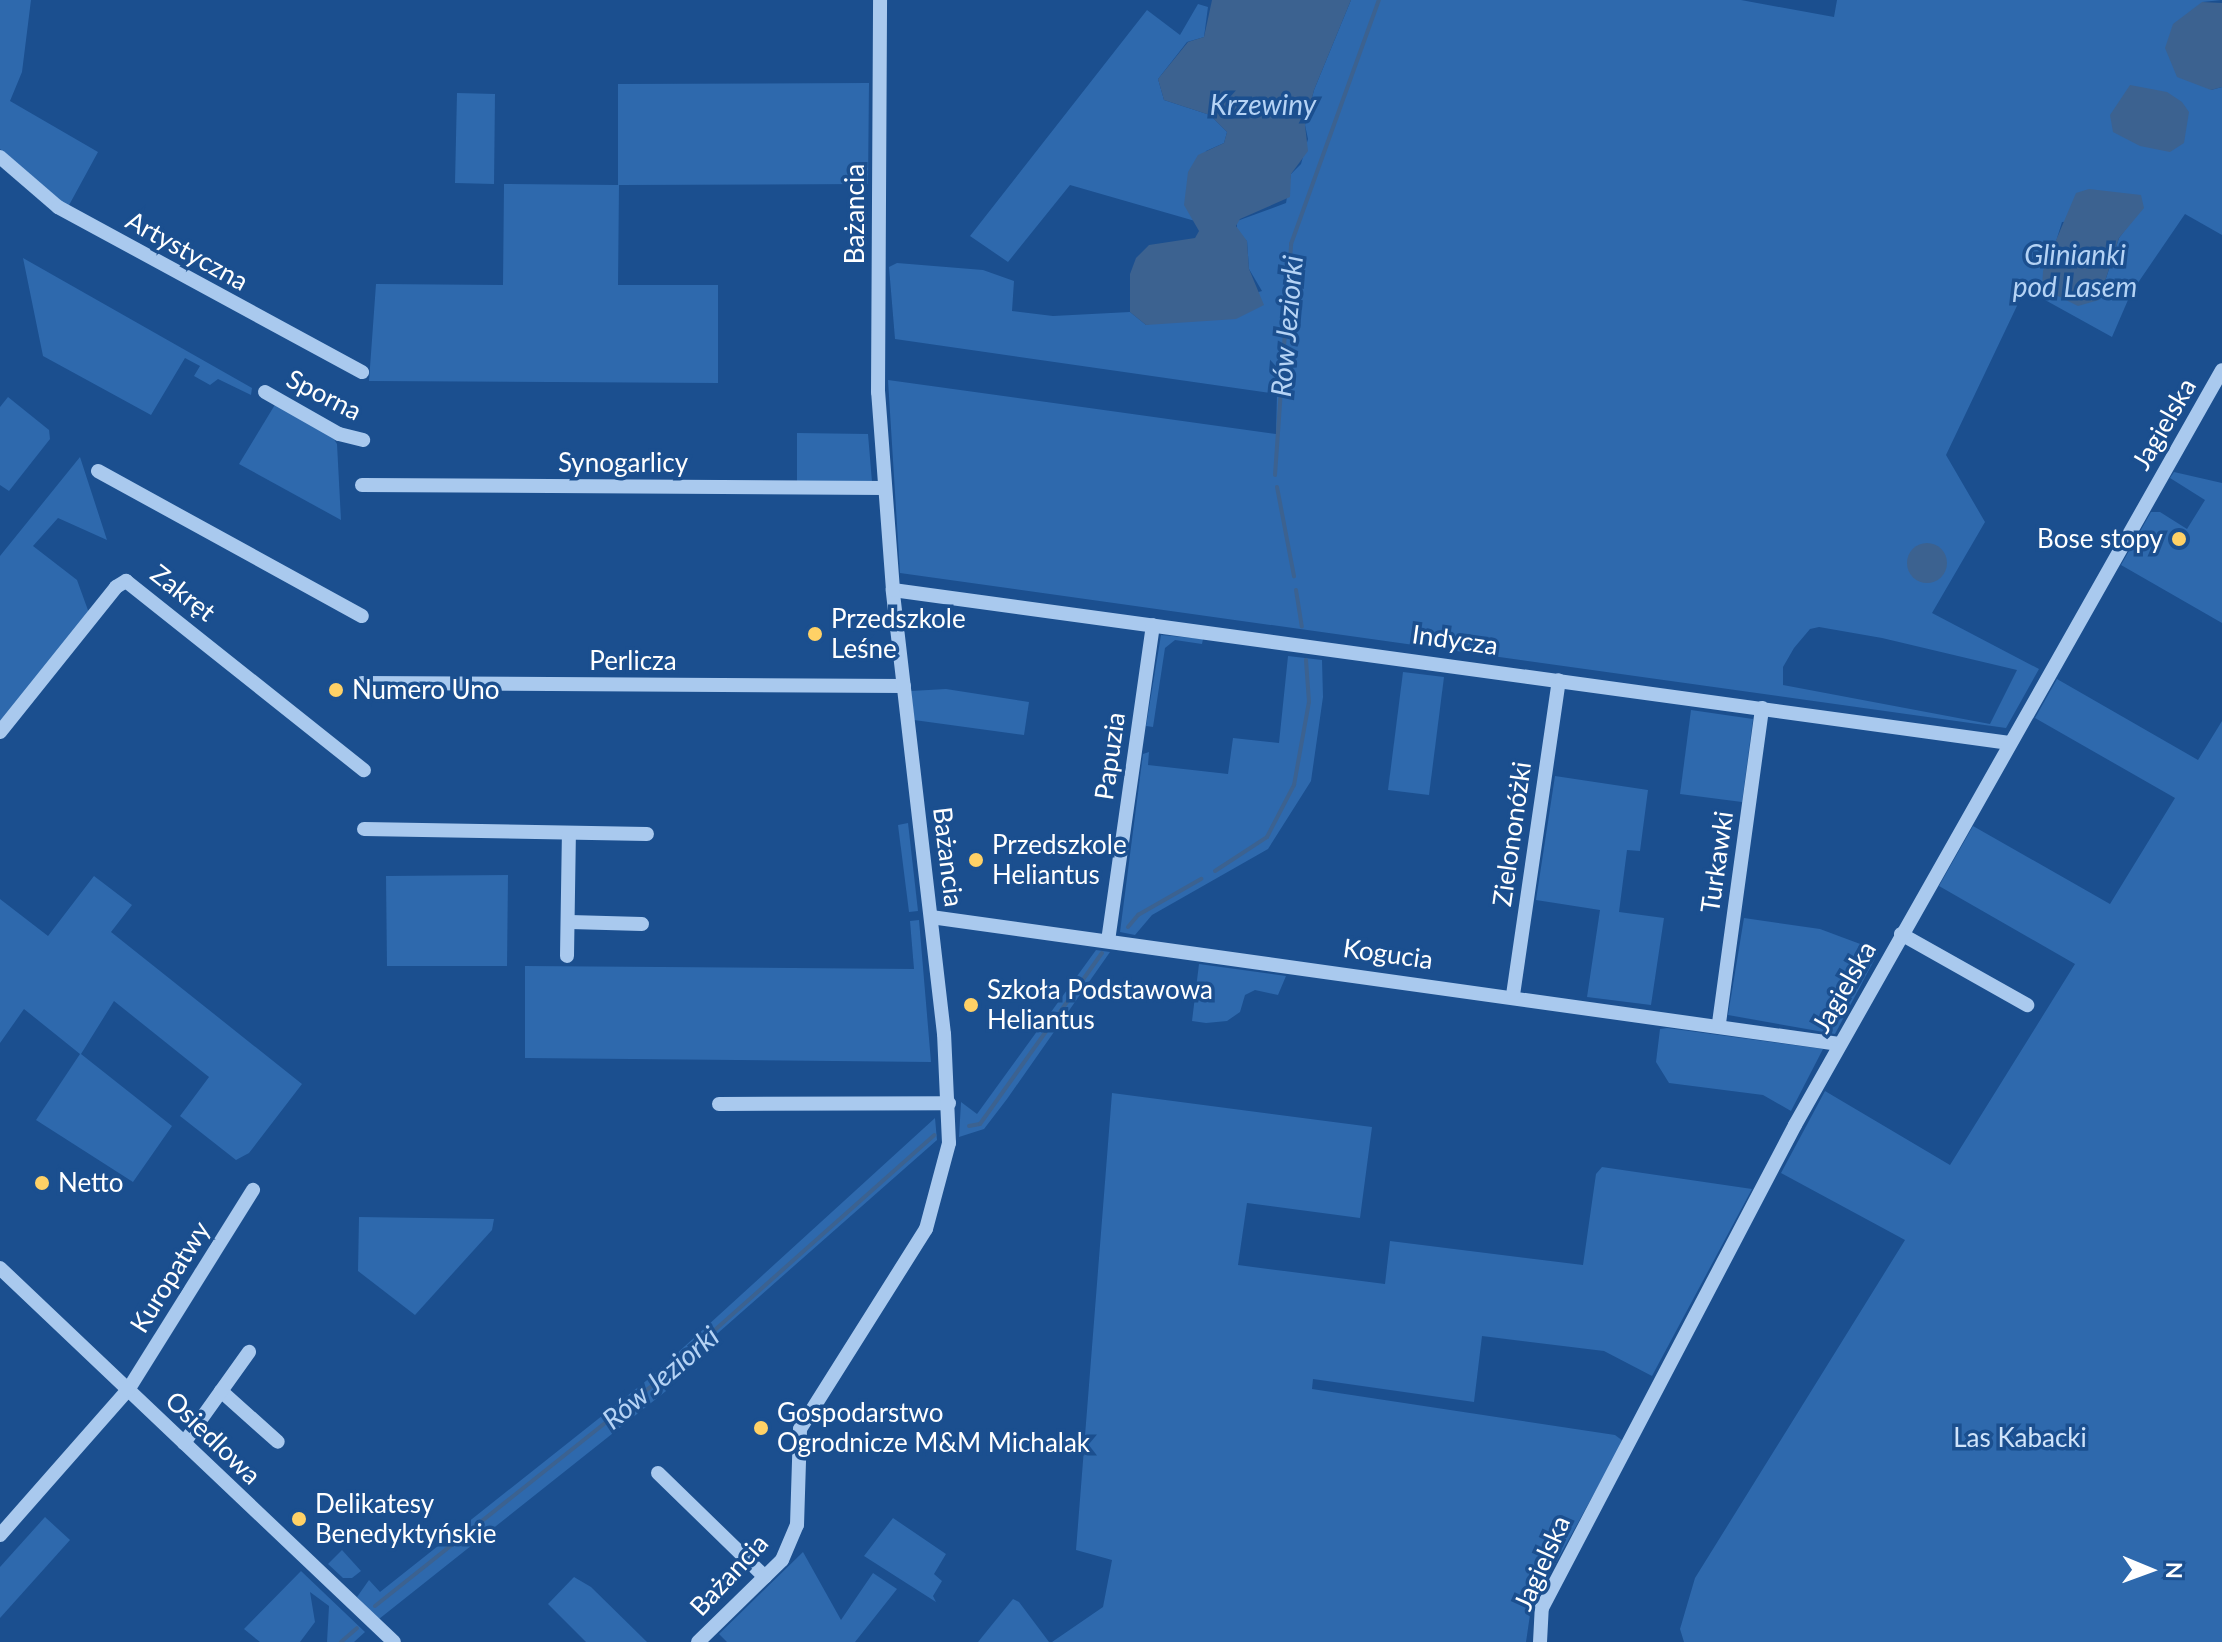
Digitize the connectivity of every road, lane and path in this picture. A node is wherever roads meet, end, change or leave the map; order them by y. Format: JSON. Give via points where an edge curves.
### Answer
{"nodes":[{"id":1,"x":880,"y":0,"type":"edge"},
{"id":2,"x":0,"y":157,"type":"edge"},
{"id":3,"x":2222,"y":370,"type":"edge"},
{"id":4,"x":362,"y":372,"type":"dead end"},
{"id":5,"x":265,"y":392,"type":"dead end"},
{"id":6,"x":363,"y":440,"type":"dead end"},
{"id":7,"x":98,"y":471,"type":"dead end"},
{"id":8,"x":362,"y":485,"type":"dead end"},
{"id":9,"x":885,"y":488,"type":"junction"},
{"id":10,"x":893,"y":590,"type":"junction"},
{"id":11,"x":362,"y":616,"type":"dead end"},
{"id":12,"x":1153,"y":625,"type":"junction"},
{"id":13,"x":1559,"y":680,"type":"junction"},
{"id":14,"x":362,"y":683,"type":"dead end"},
{"id":15,"x":904,"y":686,"type":"junction"},
{"id":16,"x":1762,"y":708,"type":"junction"},
{"id":17,"x":0,"y":732,"type":"edge"},
{"id":18,"x":2010,"y":743,"type":"junction"},
{"id":19,"x":364,"y":770,"type":"dead end"},
{"id":20,"x":364,"y":829,"type":"dead end"},
{"id":21,"x":569,"y":834,"type":"junction"},
{"id":22,"x":647,"y":834,"type":"dead end"},
{"id":23,"x":931,"y":917,"type":"junction"},
{"id":24,"x":570,"y":922,"type":"junction"},
{"id":25,"x":642,"y":924,"type":"dead end"},
{"id":26,"x":1901,"y":934,"type":"junction"},
{"id":27,"x":1108,"y":941,"type":"junction"},
{"id":28,"x":567,"y":956,"type":"dead end"},
{"id":29,"x":1513,"y":995,"type":"junction"},
{"id":30,"x":2027,"y":1005,"type":"dead end"},
{"id":31,"x":1719,"y":1023,"type":"junction"},
{"id":32,"x":1839,"y":1044,"type":"junction"},
{"id":33,"x":949,"y":1103,"type":"junction"},
{"id":34,"x":719,"y":1104,"type":"dead end"},
{"id":35,"x":253,"y":1190,"type":"dead end"},
{"id":36,"x":0,"y":1268,"type":"edge"},
{"id":37,"x":249,"y":1352,"type":"dead end"},
{"id":38,"x":128,"y":1390,"type":"junction"},
{"id":39,"x":221,"y":1391,"type":"junction"},
{"id":40,"x":278,"y":1442,"type":"dead end"},
{"id":41,"x":184,"y":1443,"type":"junction"},
{"id":42,"x":658,"y":1473,"type":"dead end"},
{"id":43,"x":0,"y":1535,"type":"edge"},
{"id":44,"x":760,"y":1572,"type":"junction"},
{"id":45,"x":394,"y":1642,"type":"edge"},
{"id":46,"x":698,"y":1642,"type":"edge"},
{"id":47,"x":1540,"y":1642,"type":"edge"}],
"edges":[{"from":1,"to":9,"type":"street","name":"Bażancia","via":[[878,369]]},
{"from":2,"to":4,"type":"street","name":"Artystyczna","via":[[58,207]]},
{"from":3,"to":18,"type":"street","name":"Jagielska"},
{"from":5,"to":6,"type":"street","name":"Sporna","via":[[339,434]]},
{"from":7,"to":11,"type":"street"},
{"from":8,"to":9,"type":"street","name":"Synogarlicy"},
{"from":9,"to":10,"type":"street","name":"Bażancia"},
{"from":10,"to":12,"type":"street","name":"Indycza"},
{"from":10,"to":15,"type":"street","name":"Bażancia"},
{"from":12,"to":13,"type":"street","name":"Indycza"},
{"from":12,"to":27,"type":"street","name":"Papuzia"},
{"from":13,"to":16,"type":"street","name":"Indycza"},
{"from":13,"to":29,"type":"street","name":"Zielononóżki"},
{"from":14,"to":15,"type":"street","name":"Perlicza"},
{"from":15,"to":23,"type":"street","name":"Bażancia"},
{"from":16,"to":18,"type":"street","name":"Indycza"},
{"from":16,"to":31,"type":"street","name":"Turkawki"},
{"from":17,"to":19,"type":"street","name":"Zakręt","via":[[126,581]]},
{"from":18,"to":26,"type":"street","name":"Jagielska"},
{"from":20,"to":21,"type":"street"},
{"from":21,"to":22,"type":"street"},
{"from":21,"to":24,"type":"street"},
{"from":23,"to":27,"type":"street","name":"Kogucia"},
{"from":23,"to":33,"type":"street","name":"Bażancia"},
{"from":24,"to":25,"type":"street"},
{"from":24,"to":28,"type":"street"},
{"from":26,"to":30,"type":"street"},
{"from":26,"to":32,"type":"street","name":"Jagielska"},
{"from":27,"to":29,"type":"street","name":"Kogucia"},
{"from":29,"to":31,"type":"street","name":"Kogucia"},
{"from":31,"to":32,"type":"street","name":"Kogucia"},
{"from":32,"to":47,"type":"street","name":"Jagielska","via":[[1542,1608]]},
{"from":33,"to":34,"type":"street"},
{"from":33,"to":44,"type":"street","name":"Bażancia","via":[[949,1143],[926,1229],[804,1419],[798,1441],[797,1525],[782,1560]]},
{"from":35,"to":38,"type":"street","name":"Kuropatwy"},
{"from":36,"to":38,"type":"street","name":"Osiedlowa"},
{"from":37,"to":39,"type":"street"},
{"from":38,"to":41,"type":"street","name":"Osiedlowa"},
{"from":38,"to":43,"type":"street","name":"Kuropatwy"},
{"from":39,"to":40,"type":"street"},
{"from":39,"to":41,"type":"street"},
{"from":41,"to":45,"type":"street","name":"Osiedlowa"},
{"from":42,"to":44,"type":"street"},
{"from":44,"to":46,"type":"street","name":"Bażancia"}]}
